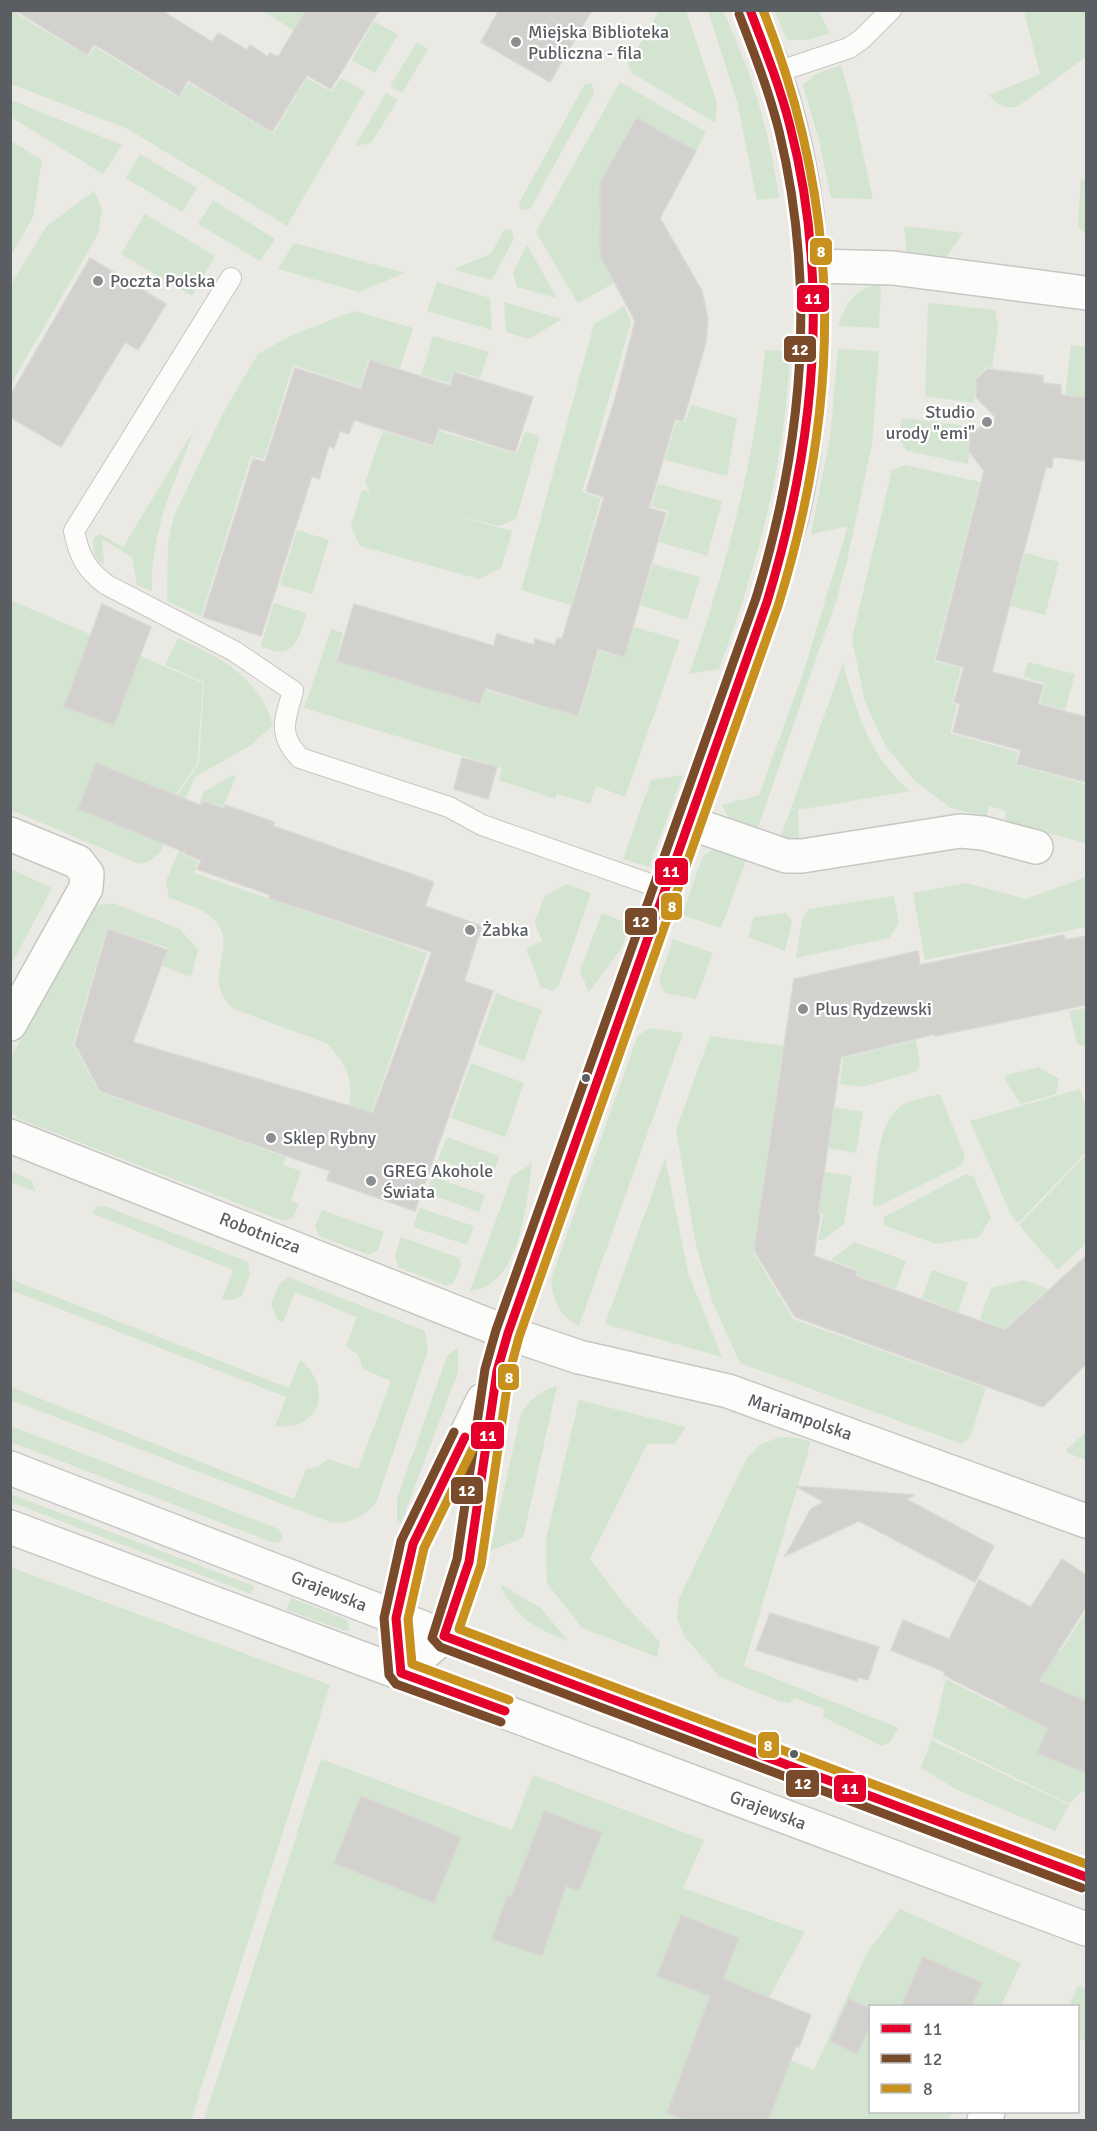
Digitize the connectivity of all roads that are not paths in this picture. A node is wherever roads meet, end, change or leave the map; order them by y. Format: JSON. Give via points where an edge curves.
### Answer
{"nodes":[{"id":1,"x":750,"y":10,"type":"edge"},
{"id":2,"x":891,"y":10,"type":"edge"},
{"id":3,"x":774,"y":73,"type":"junction"},
{"id":4,"x":814,"y":266,"type":"junction"},
{"id":5,"x":231,"y":278,"type":"dead end"},
{"id":6,"x":1086,"y":293,"type":"edge"},
{"id":7,"x":690,"y":823,"type":"junction"},
{"id":8,"x":10,"y":834,"type":"edge"},
{"id":9,"x":1036,"y":847,"type":"dead end"},
{"id":10,"x":667,"y":890,"type":"junction"},
{"id":11,"x":10,"y":1024,"type":"edge"},
{"id":12,"x":10,"y":1136,"type":"edge"},
{"id":13,"x":508,"y":1333,"type":"junction"},
{"id":14,"x":497,"y":1371,"type":"junction"},
{"id":15,"x":10,"y":1468,"type":"edge"},
{"id":16,"x":1086,"y":1521,"type":"edge"},
{"id":17,"x":10,"y":1527,"type":"edge"},
{"id":18,"x":396,"y":1618,"type":"junction"},
{"id":19,"x":444,"y":1636,"type":"junction"},
{"id":20,"x":402,"y":1673,"type":"junction"},
{"id":21,"x":1086,"y":1877,"type":"edge"},
{"id":22,"x":1086,"y":1929,"type":"edge"}],
"edges":[{"from":1,"to":3,"type":"street"},
{"from":2,"to":3,"type":"lane","via":[[849,48]]},
{"from":3,"to":4,"type":"street","via":[[800,171]]},
{"from":4,"to":6,"type":"street","via":[[893,268]]},
{"from":4,"to":7,"type":"street","via":[[812,386],[796,494],[767,602]]},
{"from":5,"to":10,"type":"lane","via":[[74,531],[78,553],[90,572],[107,585],[234,651],[293,691],[284,734],[300,758],[441,804],[482,825]]},
{"from":7,"to":9,"type":"street","via":[[786,856],[960,831]]},
{"from":7,"to":10,"type":"street"},
{"from":8,"to":11,"type":"street","via":[[78,862],[87,881]]},
{"from":10,"to":13,"type":"street"},
{"from":12,"to":13,"type":"street","name":"Robotnicza"},
{"from":13,"to":14,"type":"street"},
{"from":13,"to":16,"type":"street","name":"Mariampolska","via":[[579,1357],[728,1391]]},
{"from":14,"to":18,"type":"street","via":[[413,1544]]},
{"from":14,"to":19,"type":"street","via":[[469,1562]]},
{"from":15,"to":18,"type":"street","name":"Grajewska"},
{"from":17,"to":20,"type":"street","name":"Grajewska"},
{"from":18,"to":19,"type":"street","name":"Grajewska"},
{"from":18,"to":20,"type":"street"},
{"from":19,"to":20,"type":"street"},
{"from":19,"to":21,"type":"street","name":"Grajewska"},
{"from":20,"to":22,"type":"street","name":"Grajewska"}]}
